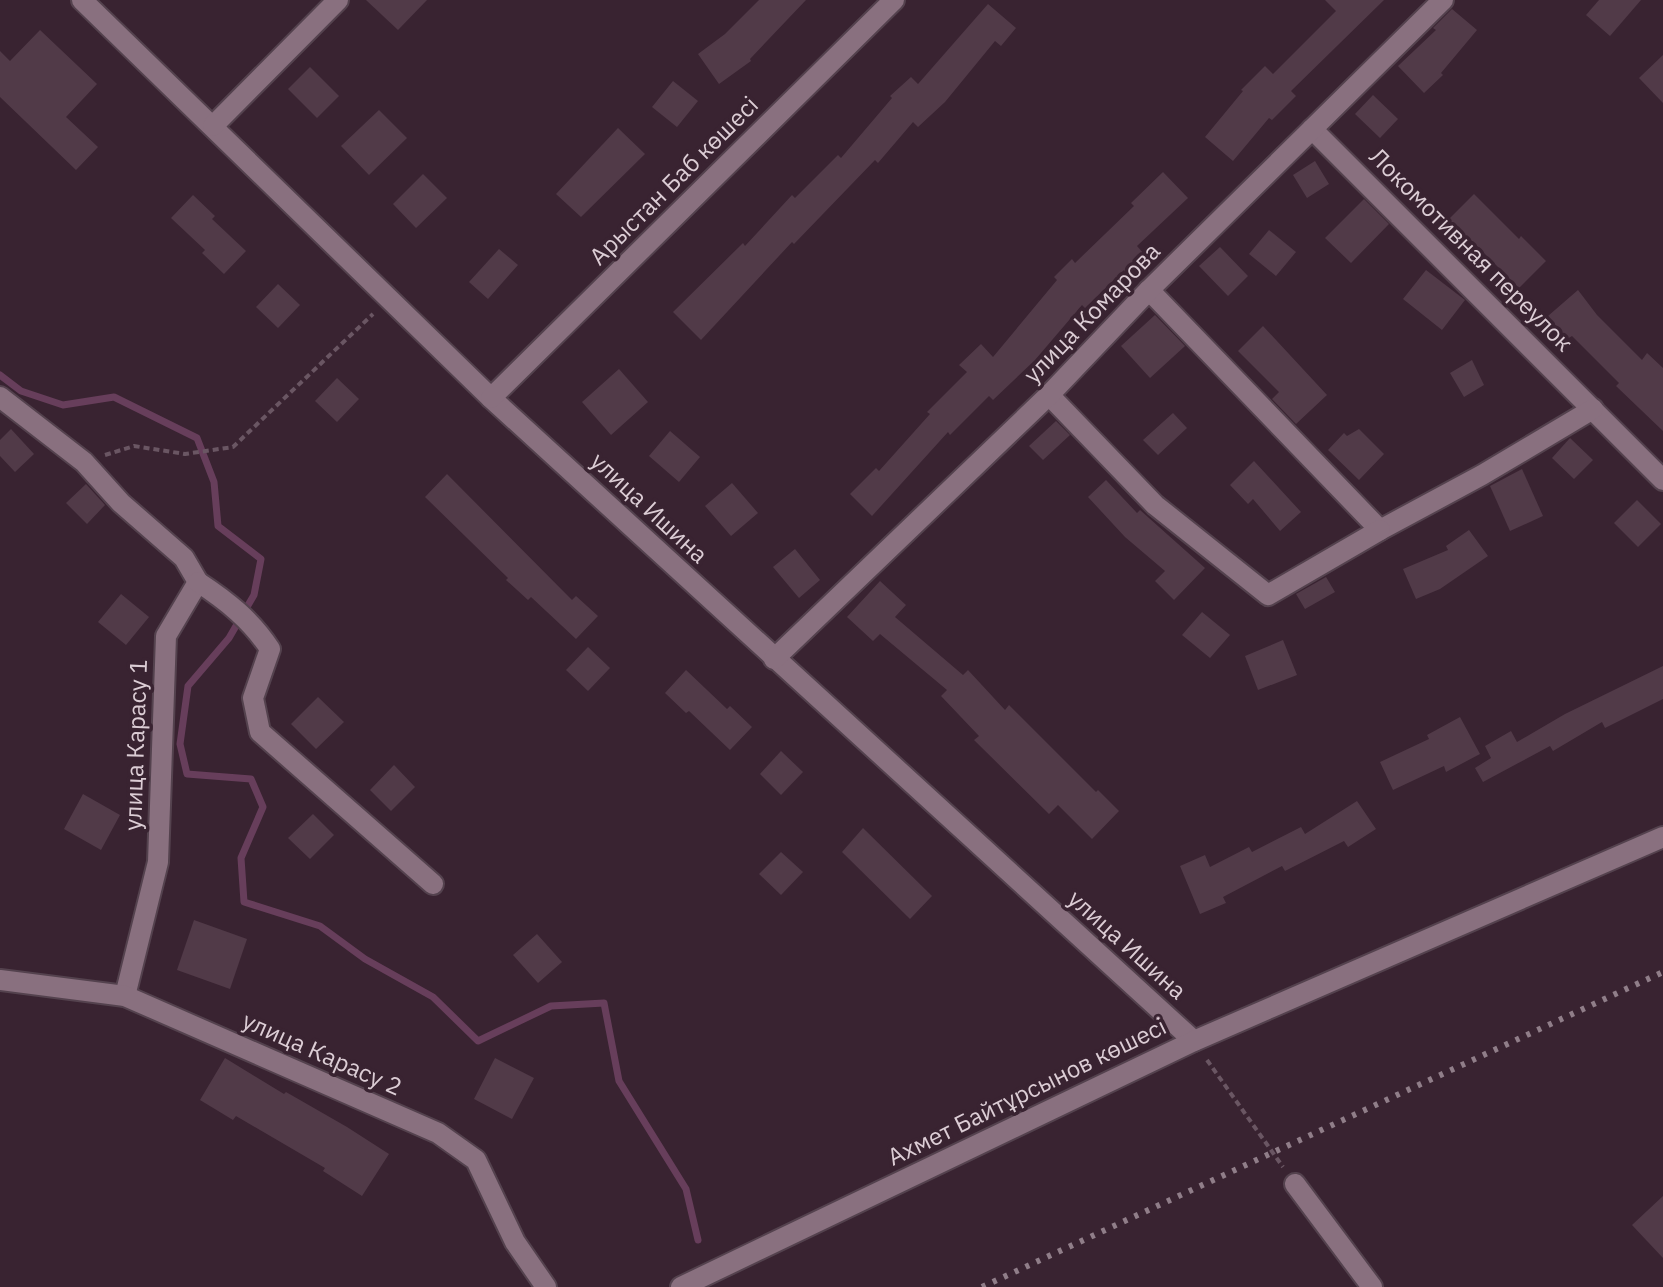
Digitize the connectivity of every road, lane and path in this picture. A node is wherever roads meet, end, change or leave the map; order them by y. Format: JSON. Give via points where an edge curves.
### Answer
{"nodes":[{"id":1,"x":82,"y":0,"type":"edge"},
{"id":2,"x":338,"y":0,"type":"edge"},
{"id":3,"x":894,"y":0,"type":"edge"},
{"id":4,"x":1443,"y":0,"type":"edge"},
{"id":5,"x":213,"y":126,"type":"junction"},
{"id":6,"x":1312,"y":129,"type":"junction"},
{"id":7,"x":1149,"y":290,"type":"junction"},
{"id":8,"x":389,"y":298,"type":"junction"},
{"id":9,"x":1049,"y":395,"type":"junction"},
{"id":10,"x":0,"y":397,"type":"edge"},
{"id":11,"x":491,"y":398,"type":"junction"},
{"id":12,"x":1593,"y":409,"type":"junction"},
{"id":13,"x":84,"y":462,"type":"junction"},
{"id":14,"x":1663,"y":480,"type":"edge"},
{"id":15,"x":1380,"y":530,"type":"junction"},
{"id":16,"x":198,"y":582,"type":"junction"},
{"id":17,"x":774,"y":659,"type":"junction"},
{"id":18,"x":1663,"y":837,"type":"edge"},
{"id":19,"x":433,"y":884,"type":"dead end"},
{"id":20,"x":0,"y":980,"type":"edge"},
{"id":21,"x":125,"y":996,"type":"junction"},
{"id":22,"x":1194,"y":1041,"type":"junction"},
{"id":23,"x":1295,"y":1184,"type":"joint"},
{"id":24,"x":546,"y":1287,"type":"edge"},
{"id":25,"x":681,"y":1287,"type":"edge"},
{"id":26,"x":1372,"y":1287,"type":"edge"}],
"edges":[{"from":1,"to":5,"type":"street","name":"улица Ишина"},
{"from":2,"to":5,"type":"street"},
{"from":3,"to":11,"type":"street","name":"Арыстан Баб көшесі"},
{"from":4,"to":6,"type":"street","name":"улица Комарова"},
{"from":5,"to":8,"type":"street","name":"улица Ишина"},
{"from":6,"to":7,"type":"street","name":"улица Комарова"},
{"from":6,"to":12,"type":"street","name":"Локомотивная переулок"},
{"from":7,"to":9,"type":"street","name":"улица Комарова"},
{"from":7,"to":15,"type":"street"},
{"from":8,"to":11,"type":"street","name":"улица Ишина"},
{"from":8,"to":13,"type":"path","via":[[233,447],[185,454],[134,446]]},
{"from":9,"to":15,"type":"street","via":[[1155,505],[1268,595]]},
{"from":9,"to":17,"type":"street","name":"улица Комарова"},
{"from":10,"to":13,"type":"street"},
{"from":11,"to":17,"type":"street","name":"улица Ишина"},
{"from":12,"to":14,"type":"street","name":"Локомотивная переулок"},
{"from":12,"to":15,"type":"street"},
{"from":13,"to":16,"type":"street","via":[[184,558]]},
{"from":16,"to":19,"type":"street","via":[[229,602],[270,649],[253,698],[260,732]]},
{"from":16,"to":21,"type":"street","name":"улица Карасу 1","via":[[166,636],[158,862]]},
{"from":17,"to":22,"type":"street","name":"улица Ишина"},
{"from":18,"to":22,"type":"street","name":"Ахмет Байтұрсынов көшесі"},
{"from":20,"to":21,"type":"street","name":"улица Карасу 2"},
{"from":21,"to":24,"type":"street","name":"улица Карасу 2","via":[[438,1133],[476,1160],[515,1242]]},
{"from":22,"to":23,"type":"path"},
{"from":22,"to":25,"type":"street","name":"Ахмет Байтұрсынов көшесі"},
{"from":23,"to":26,"type":"street"}]}
